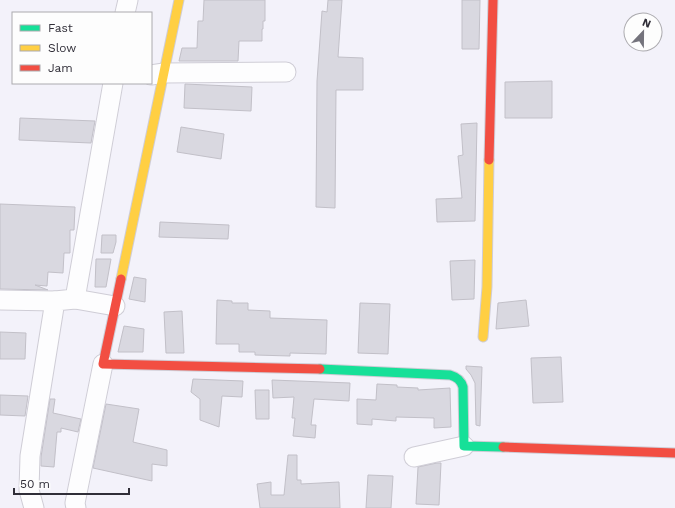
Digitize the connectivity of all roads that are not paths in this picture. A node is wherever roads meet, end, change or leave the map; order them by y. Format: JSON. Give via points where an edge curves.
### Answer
{"nodes":[{"id":1,"x":128,"y":0,"type":"edge"},
{"id":2,"x":180,"y":0,"type":"edge"},
{"id":3,"x":493,"y":0,"type":"edge"},
{"id":4,"x":125,"y":12,"type":"edge"},
{"id":5,"x":286,"y":72,"type":"dead end"},
{"id":6,"x":158,"y":74,"type":"edge"},
{"id":7,"x":113,"y":84,"type":"edge"},
{"id":8,"x":75,"y":299,"type":"junction"},
{"id":9,"x":0,"y":300,"type":"edge"},
{"id":10,"x":54,"y":301,"type":"junction"},
{"id":11,"x":115,"y":306,"type":"junction"},
{"id":12,"x":483,"y":337,"type":"dead end"},
{"id":13,"x":103,"y":364,"type":"junction"},
{"id":14,"x":464,"y":446,"type":"junction"},
{"id":15,"x":675,"y":453,"type":"edge"},
{"id":16,"x":414,"y":457,"type":"dead end"},
{"id":17,"x":34,"y":508,"type":"edge"},
{"id":18,"x":76,"y":508,"type":"edge"}],
"edges":[{"from":1,"to":4,"type":"street"},
{"from":2,"to":6,"type":"street"},
{"from":3,"to":12,"type":"street","via":[[487,286]]},
{"from":5,"to":6,"type":"street"},
{"from":6,"to":11,"type":"street"},
{"from":7,"to":8,"type":"street"},
{"from":8,"to":10,"type":"street"},
{"from":8,"to":11,"type":"street"},
{"from":9,"to":10,"type":"street"},
{"from":10,"to":17,"type":"street","via":[[30,456],[29,490]]},
{"from":11,"to":13,"type":"street"},
{"from":13,"to":14,"type":"street","via":[[322,369],[454,376],[462,382],[463,387]]},
{"from":13,"to":18,"type":"street"},
{"from":14,"to":15,"type":"street"},
{"from":14,"to":16,"type":"street"}]}
